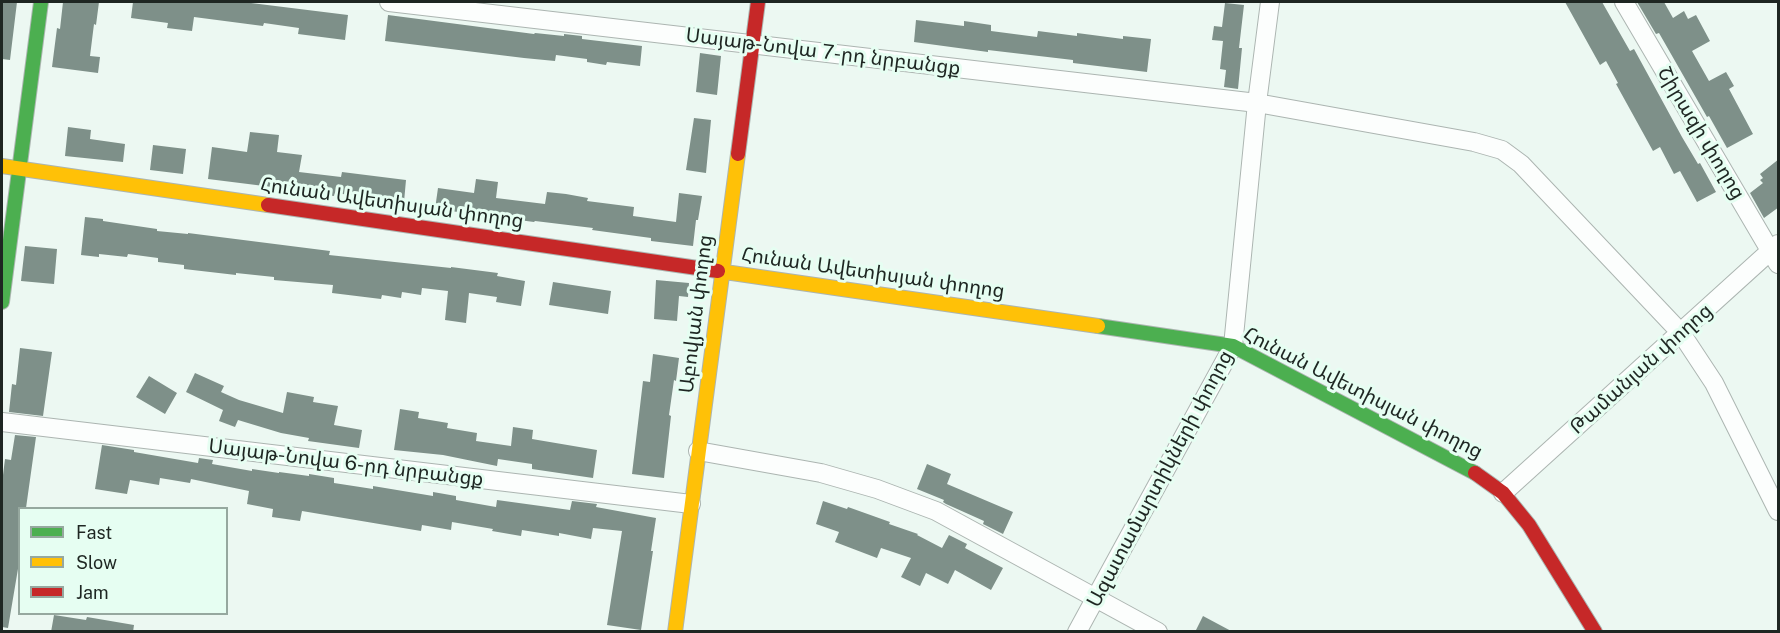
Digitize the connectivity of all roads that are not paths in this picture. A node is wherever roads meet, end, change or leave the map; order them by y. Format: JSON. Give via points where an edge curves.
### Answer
{"nodes":[{"id":1,"x":41,"y":2,"type":"edge"},
{"id":2,"x":389,"y":2,"type":"edge"},
{"id":3,"x":758,"y":2,"type":"edge"},
{"id":4,"x":1270,"y":2,"type":"edge"},
{"id":5,"x":1624,"y":2,"type":"edge"},
{"id":6,"x":752,"y":44,"type":"junction"},
{"id":7,"x":1257,"y":103,"type":"junction"},
{"id":8,"x":2,"y":166,"type":"edge"},
{"id":9,"x":19,"y":168,"type":"junction"},
{"id":10,"x":1776,"y":253,"type":"edge"},
{"id":11,"x":722,"y":270,"type":"junction"},
{"id":12,"x":2,"y":302,"type":"edge"},
{"id":13,"x":1681,"y":333,"type":"junction"},
{"id":14,"x":1233,"y":346,"type":"junction"},
{"id":15,"x":2,"y":422,"type":"edge"},
{"id":16,"x":698,"y":451,"type":"junction"},
{"id":17,"x":1503,"y":494,"type":"junction"},
{"id":18,"x":691,"y":504,"type":"junction"},
{"id":19,"x":1779,"y":511,"type":"edge"},
{"id":20,"x":1096,"y":597,"type":"junction"},
{"id":21,"x":675,"y":632,"type":"edge"},
{"id":22,"x":1077,"y":632,"type":"edge"},
{"id":23,"x":1158,"y":632,"type":"edge"},
{"id":24,"x":1595,"y":632,"type":"edge"}],
"edges":[{"from":1,"to":9,"type":"street"},
{"from":2,"to":6,"type":"street","name":"Սայաթ-Նովա 7-րդ նրբանցք"},
{"from":3,"to":6,"type":"street","name":"Աբովյան փողոց"},
{"from":4,"to":7,"type":"street","name":"Ազատամարտիկների փողոց"},
{"from":5,"to":10,"type":"street","name":"Շիրազի փողոց"},
{"from":6,"to":7,"type":"street","name":"Սայաթ-Նովա 7-րդ նրբանցք"},
{"from":6,"to":11,"type":"street","name":"Աբովյան փողոց"},
{"from":7,"to":13,"type":"street","name":"Սայաթ-Նովա 7-րդ նրբանցք","via":[[1502,150],[1521,164]]},
{"from":7,"to":14,"type":"street","name":"Ազատամարտիկների փողոց"},
{"from":8,"to":9,"type":"street","name":"Հունան Ավետիսյան փողոց"},
{"from":9,"to":11,"type":"street","name":"Հունան Ավետիսյան փողոց"},
{"from":9,"to":12,"type":"street"},
{"from":10,"to":13,"type":"street","name":"Թամանյան փողոց"},
{"from":11,"to":14,"type":"street","name":"Հունան Ավետիսյան փողոց"},
{"from":11,"to":16,"type":"street","name":"Աբովյան փողոց"},
{"from":13,"to":17,"type":"street","name":"Թամանյան փողոց"},
{"from":13,"to":19,"type":"street","name":"Սայաթ-Նովա 7-րդ նրբանցք","via":[[1714,384]]},
{"from":14,"to":17,"type":"street","name":"Հունան Ավետիսյան փողոց","via":[[1477,474]]},
{"from":14,"to":20,"type":"street","name":"Ազատամարտիկների փողոց"},
{"from":15,"to":18,"type":"street","name":"Սայաթ-Նովա 6-րդ նրբանցք"},
{"from":16,"to":18,"type":"street","name":"Աբովյան փողոց"},
{"from":16,"to":20,"type":"street","via":[[821,473],[887,493],[936,511]]},
{"from":17,"to":24,"type":"street","name":"Հունան Ավետիսյան փողոց","via":[[1529,525]]},
{"from":18,"to":21,"type":"street","name":"Աբովյան փողոց"},
{"from":20,"to":22,"type":"street","name":"Ազատամարտիկների փողոց"},
{"from":20,"to":23,"type":"street"}]}
